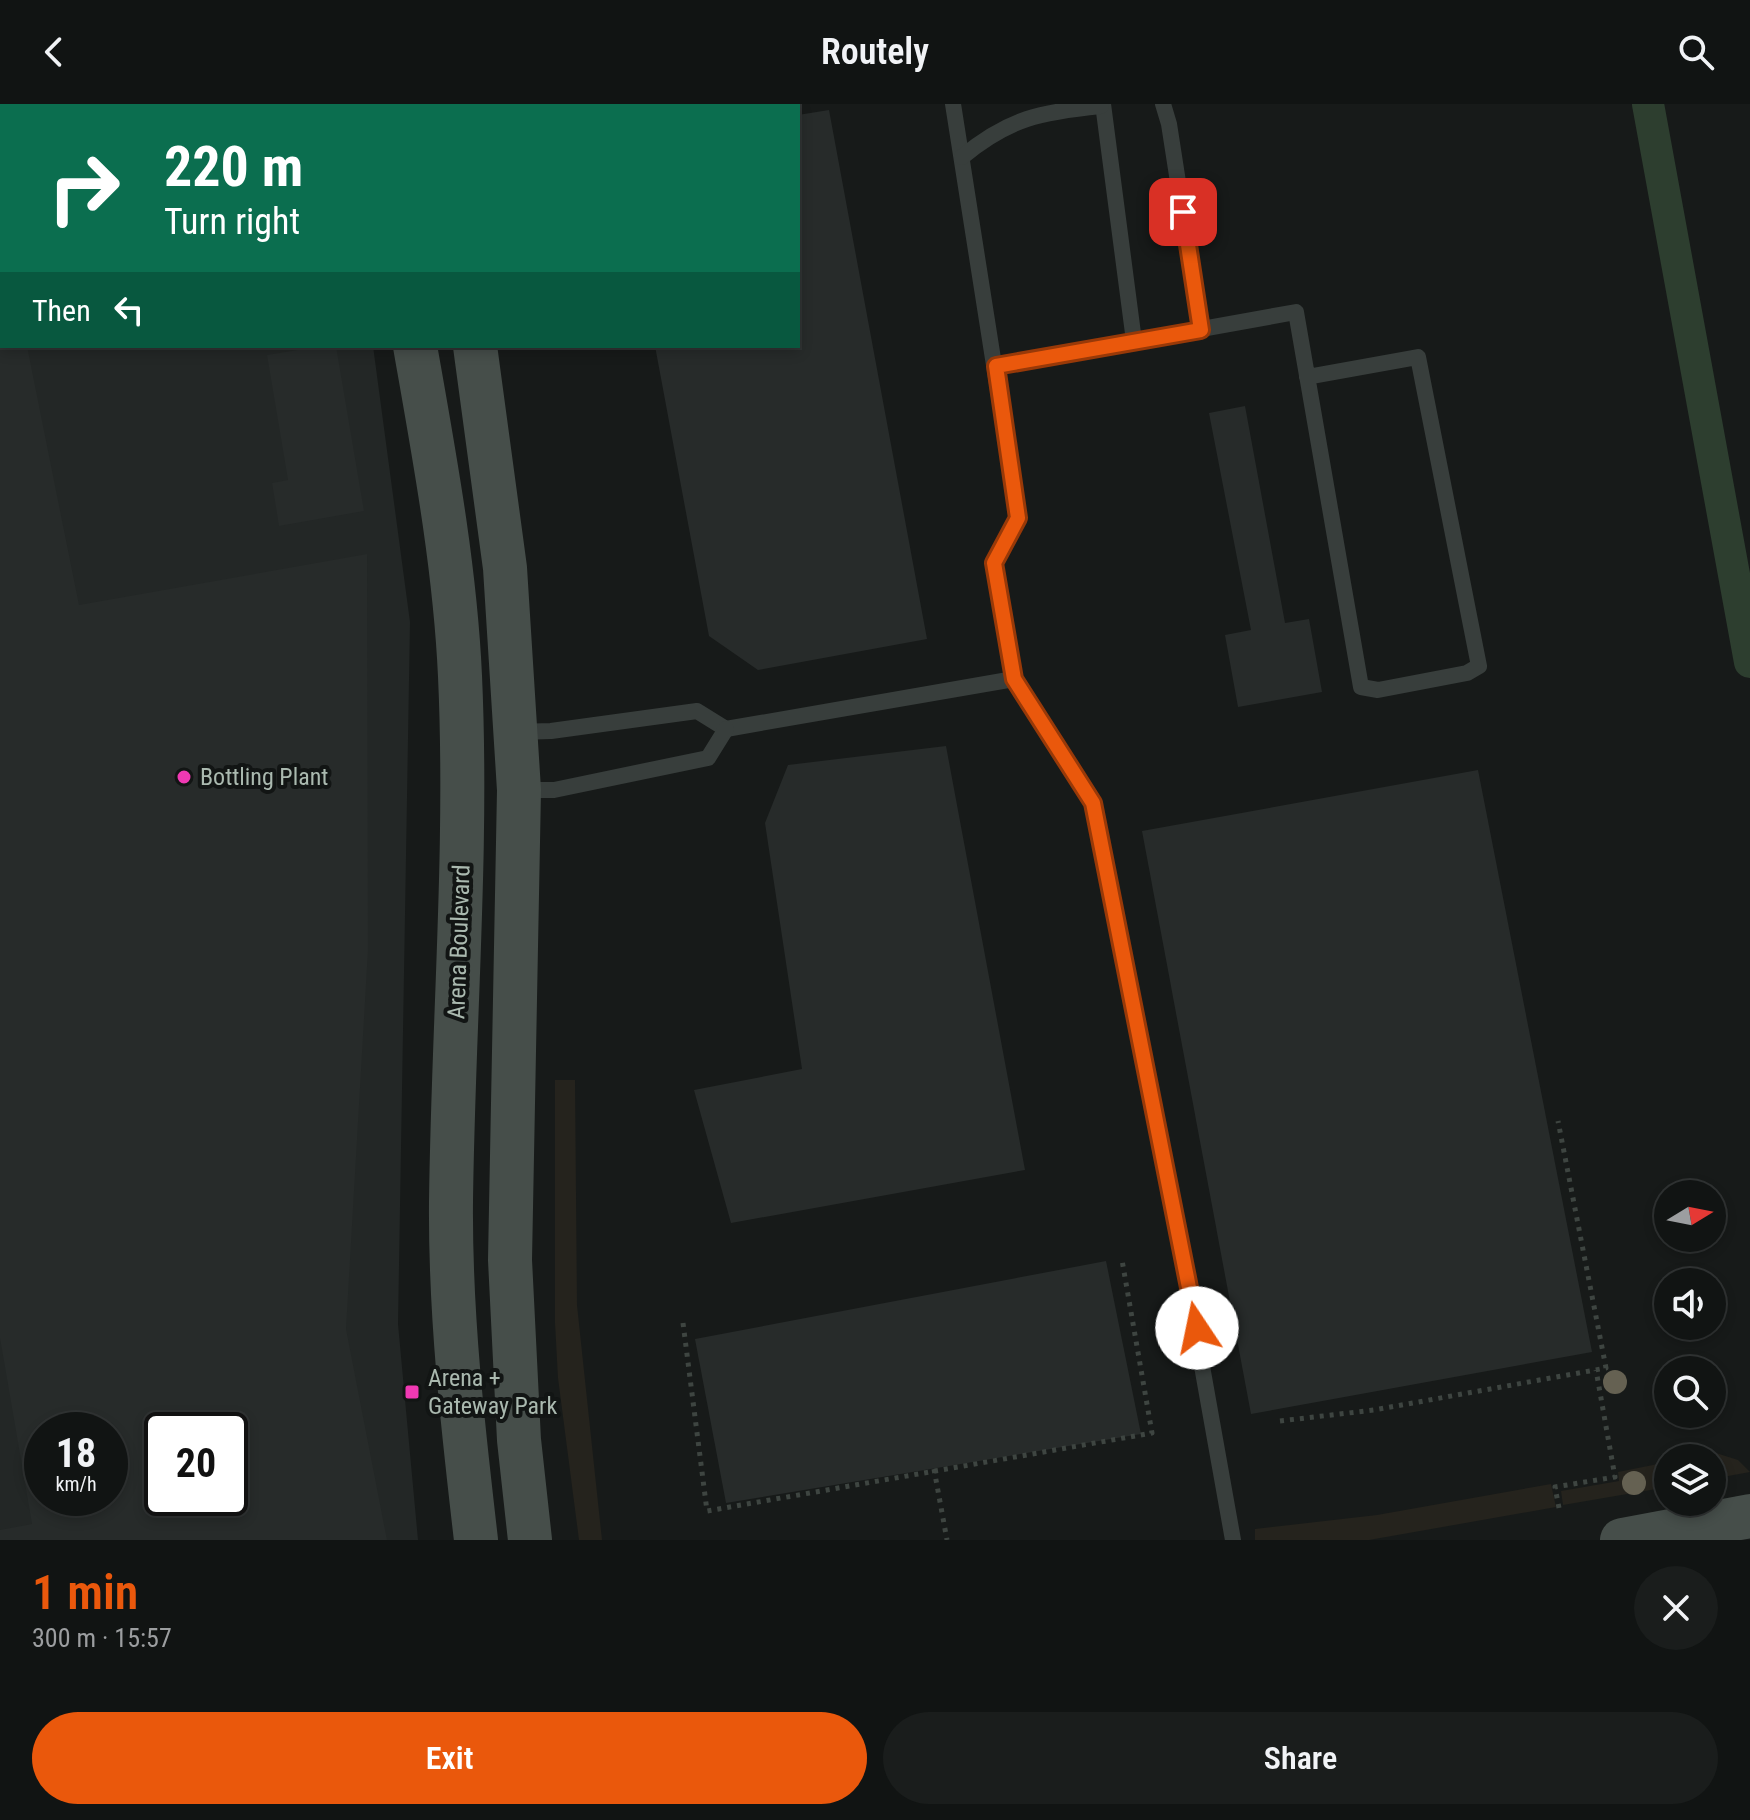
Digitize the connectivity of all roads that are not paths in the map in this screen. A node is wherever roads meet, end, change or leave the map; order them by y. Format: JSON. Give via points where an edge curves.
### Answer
{"nodes":[{"id":1,"x":953,"y":104,"type":"edge"},
{"id":2,"x":1163,"y":104,"type":"edge"},
{"id":3,"x":1102,"y":105,"type":"edge"},
{"id":4,"x":962,"y":157,"type":"junction"},
{"id":5,"x":1201,"y":330,"type":"junction"},
{"id":6,"x":1134,"y":341,"type":"junction"},
{"id":7,"x":415,"y":348,"type":"edge"},
{"id":8,"x":475,"y":348,"type":"edge"},
{"id":9,"x":996,"y":366,"type":"junction"},
{"id":10,"x":1307,"y":377,"type":"junction"},
{"id":11,"x":460,"y":675,"type":"junction"},
{"id":12,"x":1014,"y":679,"type":"junction"},
{"id":13,"x":726,"y":729,"type":"junction"},
{"id":14,"x":516,"y":732,"type":"junction"},
{"id":15,"x":519,"y":790,"type":"junction"},
{"id":16,"x":1750,"y":1516,"type":"edge"},
{"id":17,"x":476,"y":1540,"type":"edge"},
{"id":18,"x":530,"y":1540,"type":"edge"},
{"id":19,"x":1233,"y":1540,"type":"edge"},
{"id":20,"x":1622,"y":1540,"type":"edge"}],
"edges":[{"from":1,"to":4,"type":"lane"},
{"from":2,"to":5,"type":"lane"},
{"from":3,"to":4,"type":"lane","via":[[1033,114],[1005,125]]},
{"from":3,"to":6,"type":"lane"},
{"from":4,"to":9,"type":"lane"},
{"from":5,"to":6,"type":"lane"},
{"from":5,"to":10,"type":"lane","via":[[1296,312]]},
{"from":6,"to":9,"type":"lane"},
{"from":7,"to":11,"type":"main road","name":"Arena Boulevard"},
{"from":8,"to":14,"type":"main road","via":[[505,568]]},
{"from":9,"to":12,"type":"lane","via":[[1018,518],[994,563]]},
{"from":10,"to":10,"type":"lane","via":[[1361,687],[1378,690],[1467,673],[1479,666],[1418,357]]},
{"from":11,"to":15,"type":"main road","via":[[490,730],[501,770]]},
{"from":11,"to":17,"type":"main road","name":"Arena Boulevard","via":[[463,821],[451,1204],[461,1411]]},
{"from":12,"to":13,"type":"lane"},
{"from":12,"to":19,"type":"lane","via":[[1093,803],[1172,1196]]},
{"from":13,"to":14,"type":"lane","via":[[697,711]]},
{"from":13,"to":15,"type":"lane","via":[[708,758],[554,790]]},
{"from":14,"to":15,"type":"main road"},
{"from":15,"to":18,"type":"main road","via":[[510,1260]]},
{"from":16,"to":20,"type":"main road"}]}
